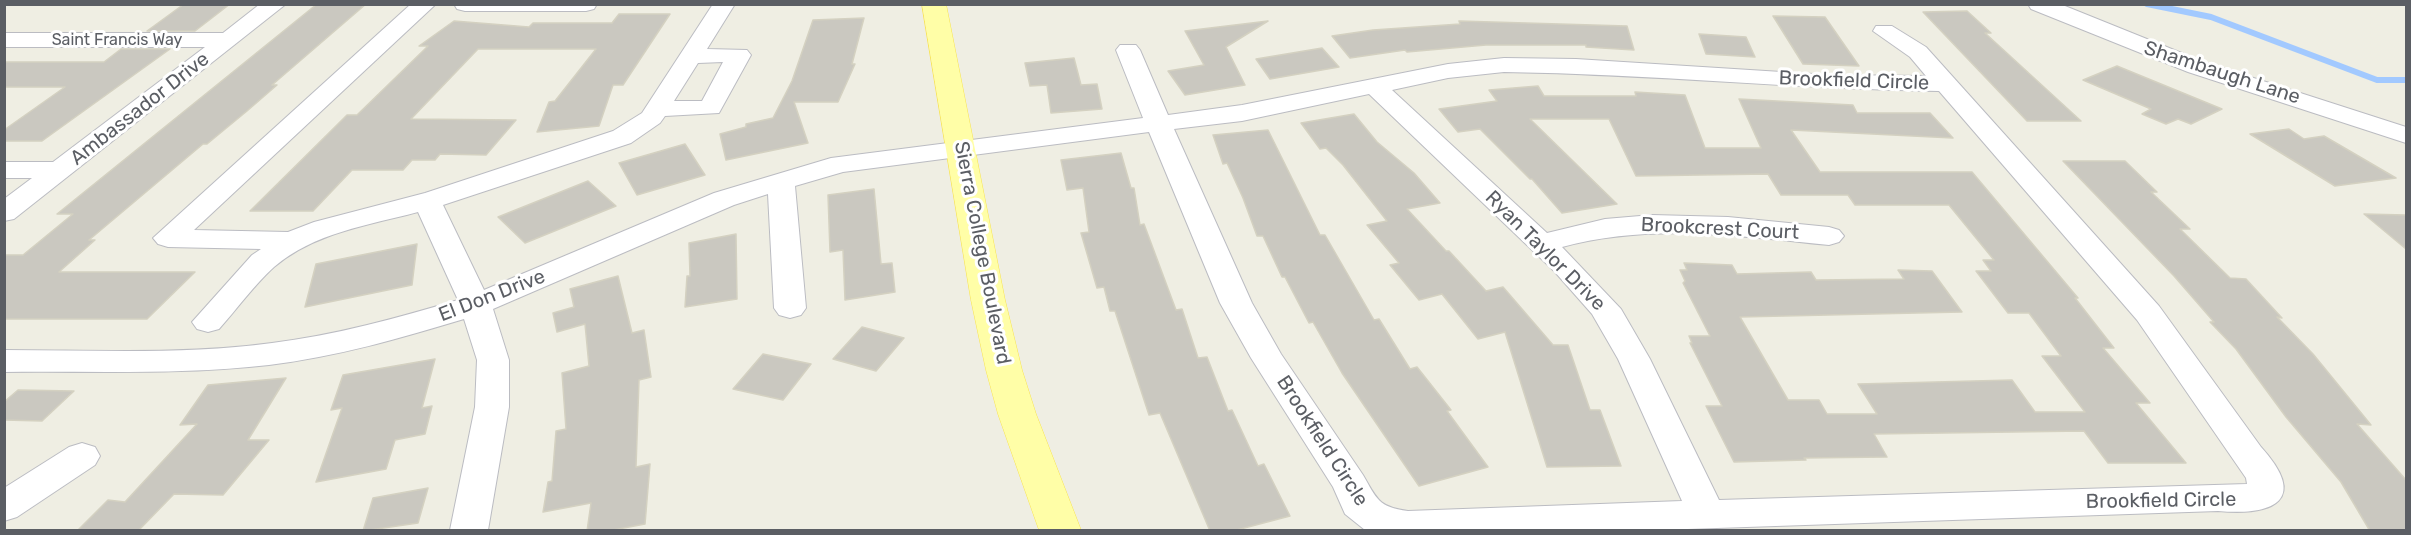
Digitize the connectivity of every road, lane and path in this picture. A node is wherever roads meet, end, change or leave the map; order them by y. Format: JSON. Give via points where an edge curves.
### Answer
{"nodes":[{"id":1,"x":275,"y":4,"type":"edge"},
{"id":2,"x":425,"y":4,"type":"edge"},
{"id":3,"x":465,"y":4,"type":"edge"},
{"id":4,"x":586,"y":4,"type":"edge"},
{"id":5,"x":724,"y":4,"type":"edge"},
{"id":6,"x":934,"y":4,"type":"edge"},
{"id":7,"x":2039,"y":4,"type":"edge"},
{"id":8,"x":491,"y":5,"type":"edge"},
{"id":9,"x":1884,"y":31,"type":"dead end"},
{"id":10,"x":4,"y":40,"type":"edge"},
{"id":11,"x":229,"y":40,"type":"junction"},
{"id":12,"x":1128,"y":50,"type":"dead end"},
{"id":13,"x":691,"y":56,"type":"junction"},
{"id":14,"x":1946,"y":84,"type":"junction"},
{"id":15,"x":1373,"y":85,"type":"junction"},
{"id":16,"x":657,"y":109,"type":"junction"},
{"id":17,"x":1159,"y":123,"type":"junction"},
{"id":18,"x":2406,"y":135,"type":"edge"},
{"id":19,"x":962,"y":147,"type":"junction"},
{"id":20,"x":4,"y":170,"type":"edge"},
{"id":21,"x":60,"y":170,"type":"junction"},
{"id":22,"x":781,"y":180,"type":"junction"},
{"id":23,"x":428,"y":201,"type":"junction"},
{"id":24,"x":4,"y":213,"type":"edge"},
{"id":25,"x":1829,"y":236,"type":"dead end"},
{"id":26,"x":292,"y":240,"type":"junction"},
{"id":27,"x":1542,"y":243,"type":"junction"},
{"id":28,"x":476,"y":305,"type":"junction"},
{"id":29,"x":790,"y":308,"type":"dead end"},
{"id":30,"x":208,"y":322,"type":"dead end"},
{"id":31,"x":4,"y":361,"type":"edge"},
{"id":32,"x":82,"y":456,"type":"dead end"},
{"id":33,"x":4,"y":507,"type":"edge"},
{"id":34,"x":1706,"y":513,"type":"junction"},
{"id":35,"x":469,"y":531,"type":"edge"},
{"id":36,"x":1060,"y":531,"type":"edge"}],
"edges":[{"from":1,"to":11,"type":"street","name":"Ambassador Drive"},
{"from":2,"to":26,"type":"street","via":[[168,238]]},
{"from":3,"to":8,"type":"street"},
{"from":4,"to":8,"type":"street"},
{"from":5,"to":13,"type":"street"},
{"from":6,"to":19,"type":"main road","name":"Sierra College Boulevard"},
{"from":7,"to":18,"type":"street","name":"Shambaugh Lane","via":[[2196,67]]},
{"from":9,"to":14,"type":"street","via":[[1909,44]]},
{"from":10,"to":11,"type":"street","name":"Saint Francis Way"},
{"from":11,"to":21,"type":"street","name":"Ambassador Drive"},
{"from":12,"to":17,"type":"street"},
{"from":13,"to":16,"type":"street"},
{"from":13,"to":16,"type":"street","via":[[740,55],[710,108]]},
{"from":14,"to":15,"type":"street","name":"Brookfield Circle","via":[[1829,82],[1534,65],[1476,67]]},
{"from":14,"to":34,"type":"street","name":"Brookfield Circle","via":[[2148,313],[2264,474],[2266,491],[2248,500],[2218,497]]},
{"from":15,"to":17,"type":"street","name":"Brookfield Circle","via":[[1260,110]]},
{"from":15,"to":27,"type":"street","name":"Ryan Taylor Drive"},
{"from":16,"to":23,"type":"street","via":[[651,118],[622,137]]},
{"from":17,"to":19,"type":"street","name":"Brookfield Circle"},
{"from":17,"to":34,"type":"street","name":"Brookfield Circle","via":[[1236,303],[1350,484],[1358,504],[1379,521],[1408,525]]},
{"from":19,"to":22,"type":"street","name":"El Don Drive","via":[[868,159]]},
{"from":19,"to":36,"type":"main road","name":"Sierra College Boulevard","via":[[1004,370]]},
{"from":20,"to":21,"type":"street"},
{"from":21,"to":24,"type":"street","name":"Ambassador Drive"},
{"from":22,"to":28,"type":"street","name":"El Don Drive","via":[[706,207]]},
{"from":22,"to":29,"type":"street"},
{"from":23,"to":26,"type":"street"},
{"from":23,"to":28,"type":"street"},
{"from":25,"to":27,"type":"street","name":"Brookcrest Court","via":[[1651,223],[1605,228]]},
{"from":26,"to":30,"type":"street","via":[[263,261]]},
{"from":27,"to":34,"type":"street","name":"Ryan Taylor Drive","via":[[1586,286],[1621,334]]},
{"from":28,"to":31,"type":"street","name":"El Don Drive","via":[[396,329],[270,354],[154,361]]},
{"from":28,"to":35,"type":"street","via":[[489,341],[494,384]]},
{"from":32,"to":33,"type":"street"}]}
